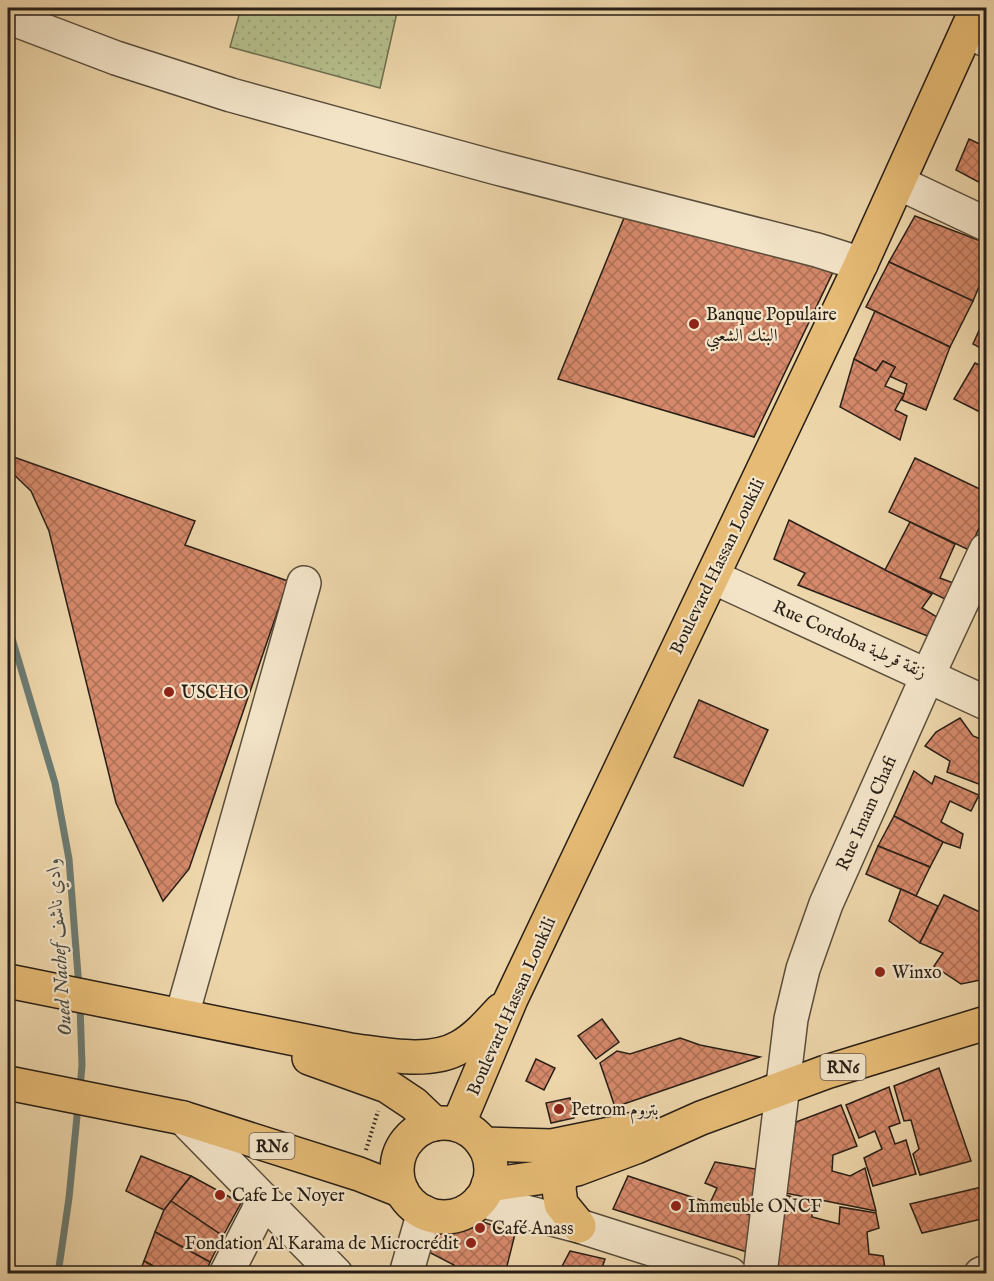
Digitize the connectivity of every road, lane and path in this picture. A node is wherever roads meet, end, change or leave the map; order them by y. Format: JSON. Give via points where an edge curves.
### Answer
{"nodes":[{"id":1,"x":8,"y":17,"type":"edge"},
{"id":2,"x":977,"y":26,"type":"edge"},
{"id":3,"x":899,"y":183,"type":"junction"},
{"id":4,"x":987,"y":224,"type":"edge"},
{"id":5,"x":861,"y":264,"type":"junction"},
{"id":6,"x":987,"y":550,"type":"edge"},
{"id":7,"x":713,"y":577,"type":"junction"},
{"id":8,"x":304,"y":583,"type":"dead end"},
{"id":9,"x":928,"y":675,"type":"junction"},
{"id":10,"x":987,"y":703,"type":"edge"},
{"id":11,"x":8,"y":981,"type":"edge"},
{"id":12,"x":511,"y":999,"type":"junction"},
{"id":13,"x":185,"y":1016,"type":"junction"},
{"id":14,"x":987,"y":1023,"type":"edge"},
{"id":15,"x":8,"y":1083,"type":"edge"},
{"id":16,"x":387,"y":1086,"type":"junction"},
{"id":17,"x":782,"y":1088,"type":"junction"},
{"id":18,"x":183,"y":1118,"type":"junction"},
{"id":19,"x":701,"y":1118,"type":"junction"},
{"id":20,"x":459,"y":1131,"type":"junction"},
{"id":21,"x":561,"y":1173,"type":"junction"},
{"id":22,"x":359,"y":1174,"type":"junction"},
{"id":23,"x":484,"y":1192,"type":"junction"},
{"id":24,"x":264,"y":1200,"type":"junction"},
{"id":25,"x":413,"y":1201,"type":"junction"},
{"id":26,"x":579,"y":1226,"type":"junction"},
{"id":27,"x":987,"y":1272,"type":"edge"},
{"id":28,"x":226,"y":1274,"type":"edge"},
{"id":29,"x":336,"y":1274,"type":"edge"},
{"id":30,"x":406,"y":1274,"type":"edge"},
{"id":31,"x":730,"y":1274,"type":"edge"},
{"id":32,"x":760,"y":1274,"type":"edge"},
{"id":33,"x":981,"y":1274,"type":"edge"}],
"edges":[{"from":1,"to":5,"type":"street","via":[[116,58],[231,95]]},
{"from":2,"to":3,"type":"main road","name":"Boulevard Hassan Loukili"},
{"from":3,"to":4,"type":"street"},
{"from":3,"to":5,"type":"main road","name":"Boulevard Hassan Loukili"},
{"from":5,"to":7,"type":"main road","name":"Boulevard Hassan Loukili"},
{"from":6,"to":9,"type":"street","name":"Rue Imam Chafi"},
{"from":7,"to":9,"type":"street","name":"Rue Cordoba زنقة قرطبة"},
{"from":7,"to":12,"type":"main road","name":"Boulevard Hassan Loukili"},
{"from":8,"to":13,"type":"street"},
{"from":9,"to":10,"type":"street","name":"Rue Cordoba زنقة قرطبة"},
{"from":9,"to":17,"type":"street","name":"Rue Imam Chafi","via":[[826,904],[803,969],[791,1019]]},
{"from":11,"to":13,"type":"main road"},
{"from":12,"to":13,"type":"main road","via":[[459,1048],[432,1056],[350,1050]]},
{"from":12,"to":20,"type":"main road","name":"Boulevard Hassan Loukili"},
{"from":13,"to":16,"type":"main road"},
{"from":14,"to":17,"type":"main road","number":"RN6"},
{"from":15,"to":18,"type":"main road","number":"RN6"},
{"from":16,"to":20,"type":"main road"},
{"from":16,"to":22,"type":"path"},
{"from":17,"to":19,"type":"main road","number":"RN6"},
{"from":17,"to":32,"type":"street","name":"Rue Imam Chafi"},
{"from":18,"to":22,"type":"main road","number":"RN6"},
{"from":18,"to":24,"type":"street"},
{"from":19,"to":20,"type":"main road","number":"RN6","via":[[552,1146]]},
{"from":19,"to":21,"type":"main road","number":"RN6","via":[[636,1147]]},
{"from":20,"to":23,"type":"main road","via":[[491,1164]]},
{"from":20,"to":25,"type":"main road","via":[[424,1128],[405,1143],[397,1167],[398,1179]]},
{"from":21,"to":23,"type":"main road","number":"RN6"},
{"from":21,"to":26,"type":"main road","via":[[561,1204]]},
{"from":22,"to":25,"type":"main road","number":"RN6"},
{"from":23,"to":25,"type":"main road","number":"RN6","via":[[472,1207],[454,1215],[444,1216]]},
{"from":23,"to":26,"type":"street"},
{"from":24,"to":28,"type":"street"},
{"from":24,"to":29,"type":"street"},
{"from":25,"to":30,"type":"street"},
{"from":26,"to":31,"type":"street"},
{"from":27,"to":33,"type":"street"}]}
